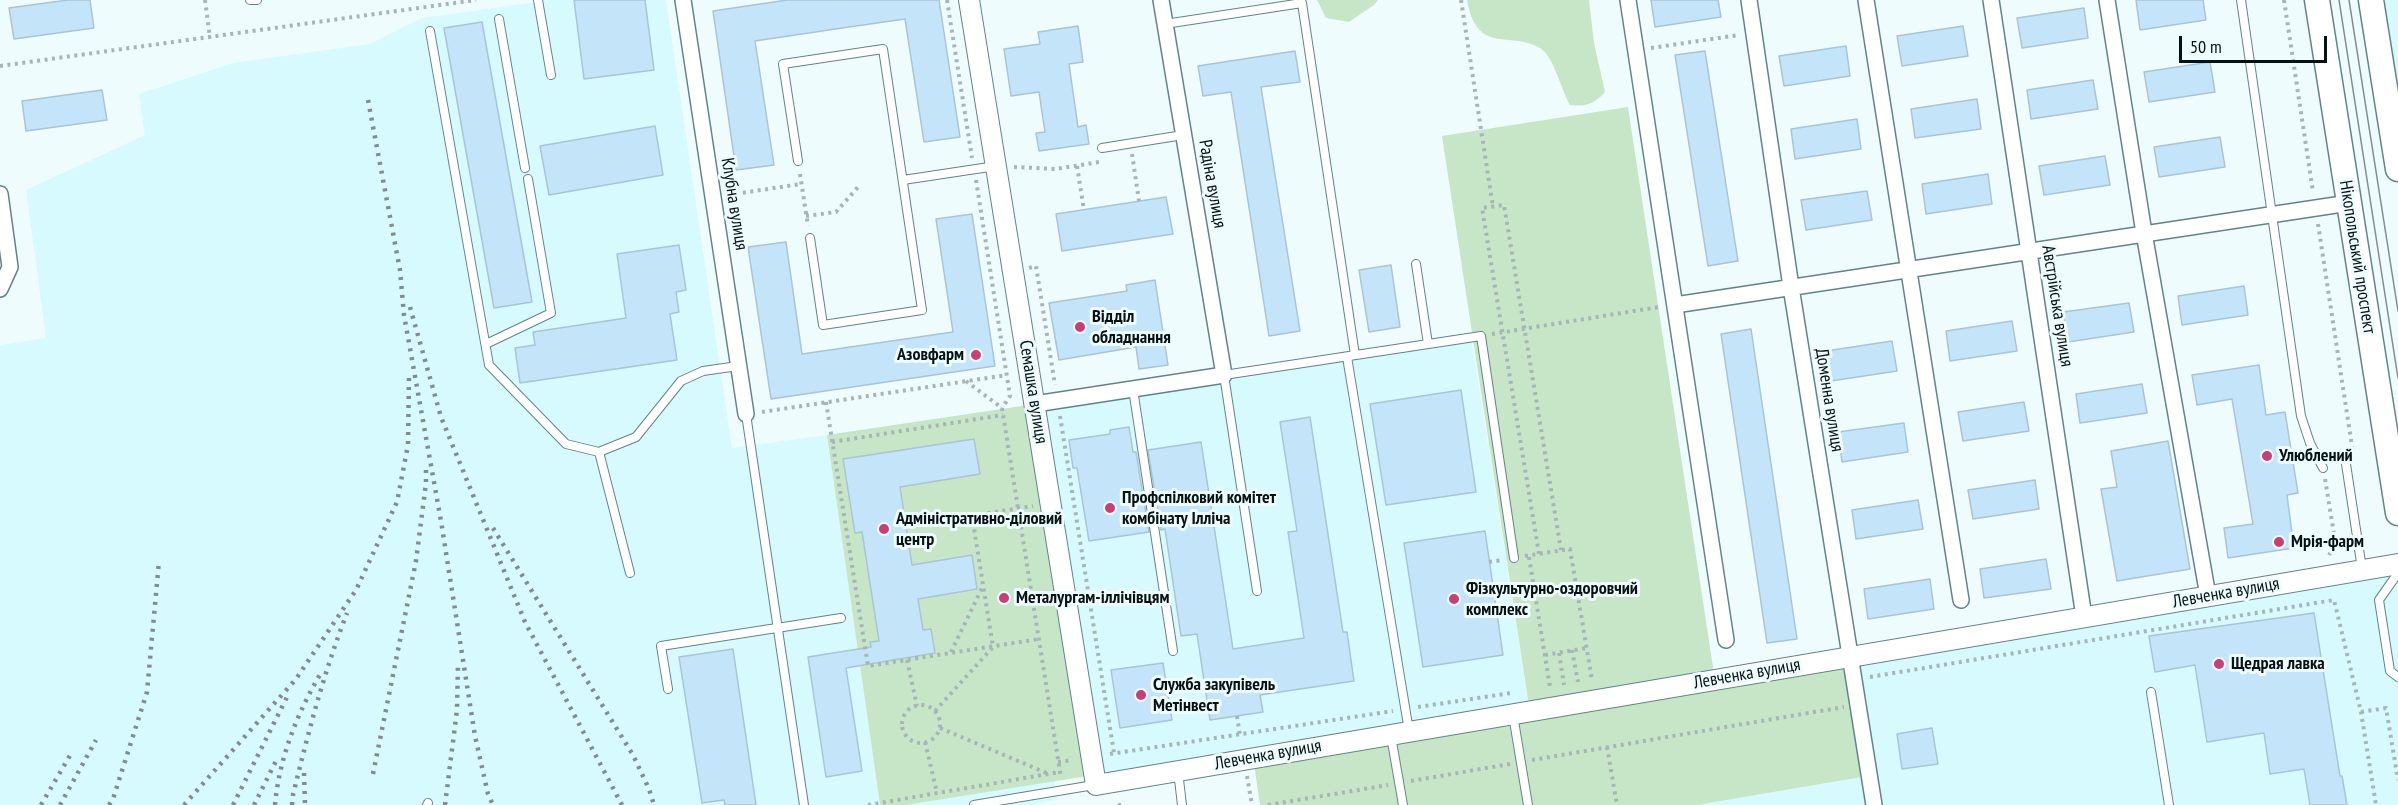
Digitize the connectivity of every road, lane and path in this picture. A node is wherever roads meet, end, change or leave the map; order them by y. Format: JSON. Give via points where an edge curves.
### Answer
{"nodes":[{"id":1,"x":204,"y":0,"type":"edge"},
{"id":2,"x":250,"y":0,"type":"edge"},
{"id":3,"x":257,"y":0,"type":"edge"},
{"id":4,"x":476,"y":0,"type":"edge"},
{"id":5,"x":538,"y":0,"type":"edge"},
{"id":6,"x":683,"y":0,"type":"edge"},
{"id":7,"x":947,"y":0,"type":"edge"},
{"id":8,"x":969,"y":0,"type":"edge"},
{"id":9,"x":1161,"y":0,"type":"edge"},
{"id":10,"x":1461,"y":0,"type":"edge"},
{"id":11,"x":1628,"y":0,"type":"edge"},
{"id":12,"x":1749,"y":0,"type":"edge"},
{"id":13,"x":1866,"y":0,"type":"edge"},
{"id":14,"x":1991,"y":0,"type":"edge"},
{"id":15,"x":2107,"y":0,"type":"edge"},
{"id":16,"x":2241,"y":0,"type":"edge"},
{"id":17,"x":2284,"y":0,"type":"edge"},
{"id":18,"x":2317,"y":0,"type":"edge"},
{"id":19,"x":2371,"y":0,"type":"edge"},
{"id":20,"x":499,"y":19,"type":"dead end"},
{"id":21,"x":1165,"y":24,"type":"junction"},
{"id":22,"x":430,"y":31,"type":"dead end"},
{"id":23,"x":1754,"y":33,"type":"junction"},
{"id":24,"x":210,"y":38,"type":"junction"},
{"id":25,"x":1636,"y":51,"type":"junction"},
{"id":26,"x":0,"y":66,"type":"edge"},
{"id":27,"x":551,"y":75,"type":"dead end"},
{"id":28,"x":1184,"y":135,"type":"junction"},
{"id":29,"x":1130,"y":143,"type":"junction"},
{"id":30,"x":1102,"y":147,"type":"dead end"},
{"id":31,"x":1143,"y":155,"type":"dead end"},
{"id":32,"x":1132,"y":157,"type":"junction"},
{"id":33,"x":1121,"y":159,"type":"dead end"},
{"id":34,"x":1110,"y":160,"type":"dead end"},
{"id":35,"x":798,"y":161,"type":"joint"},
{"id":36,"x":996,"y":166,"type":"junction"},
{"id":37,"x":1077,"y":166,"type":"junction"},
{"id":38,"x":525,"y":168,"type":"dead end"},
{"id":39,"x":2398,"y":169,"type":"edge"},
{"id":40,"x":974,"y":170,"type":"junction"},
{"id":41,"x":528,"y":179,"type":"dead end"},
{"id":42,"x":903,"y":180,"type":"junction"},
{"id":43,"x":801,"y":184,"type":"junction"},
{"id":44,"x":858,"y":187,"type":"dead end"},
{"id":45,"x":0,"y":194,"type":"edge"},
{"id":46,"x":713,"y":197,"type":"junction"},
{"id":47,"x":1139,"y":201,"type":"dead end"},
{"id":48,"x":2349,"y":203,"type":"junction"},
{"id":49,"x":1493,"y":207,"type":"junction"},
{"id":50,"x":2315,"y":207,"type":"junction"},
{"id":51,"x":1084,"y":210,"type":"dead end"},
{"id":52,"x":2272,"y":213,"type":"junction"},
{"id":53,"x":806,"y":216,"type":"junction"},
{"id":54,"x":2144,"y":233,"type":"junction"},
{"id":55,"x":810,"y":238,"type":"joint"},
{"id":56,"x":2029,"y":250,"type":"junction"},
{"id":57,"x":1416,"y":264,"type":"dead end"},
{"id":58,"x":1036,"y":266,"type":"dead end"},
{"id":59,"x":1908,"y":269,"type":"junction"},
{"id":60,"x":1791,"y":287,"type":"junction"},
{"id":61,"x":0,"y":289,"type":"edge"},
{"id":62,"x":1675,"y":305,"type":"junction"},
{"id":63,"x":1524,"y":329,"type":"junction"},
{"id":64,"x":1502,"y":332,"type":"junction"},
{"id":65,"x":1480,"y":336,"type":"junction"},
{"id":66,"x":486,"y":344,"type":"junction"},
{"id":67,"x":1428,"y":344,"type":"junction"},
{"id":68,"x":1351,"y":356,"type":"junction"},
{"id":69,"x":738,"y":366,"type":"junction"},
{"id":70,"x":1007,"y":375,"type":"junction"},
{"id":71,"x":1224,"y":375,"type":"junction"},
{"id":72,"x":966,"y":381,"type":"junction"},
{"id":73,"x":1133,"y":389,"type":"junction"},
{"id":74,"x":1058,"y":401,"type":"junction"},
{"id":75,"x":826,"y":402,"type":"junction"},
{"id":76,"x":1035,"y":404,"type":"junction"},
{"id":77,"x":1002,"y":408,"type":"junction"},
{"id":78,"x":746,"y":414,"type":"junction"},
{"id":79,"x":1003,"y":415,"type":"junction"},
{"id":80,"x":832,"y":442,"type":"junction"},
{"id":81,"x":599,"y":452,"type":"junction"},
{"id":82,"x":2350,"y":464,"type":"joint"},
{"id":83,"x":2323,"y":468,"type":"joint"},
{"id":84,"x":1074,"y":500,"type":"junction"},
{"id":85,"x":1050,"y":503,"type":"junction"},
{"id":86,"x":1018,"y":508,"type":"junction"},
{"id":87,"x":2398,"y":513,"type":"edge"},
{"id":88,"x":972,"y":516,"type":"junction"},
{"id":89,"x":906,"y":526,"type":"dead end"},
{"id":90,"x":1561,"y":550,"type":"junction"},
{"id":91,"x":1539,"y":554,"type":"junction"},
{"id":92,"x":1529,"y":556,"type":"junction"},
{"id":93,"x":2328,"y":557,"type":"dead end"},
{"id":94,"x":1514,"y":558,"type":"junction"},
{"id":95,"x":1489,"y":562,"type":"dead end"},
{"id":96,"x":2398,"y":564,"type":"edge"},
{"id":97,"x":2363,"y":571,"type":"junction"},
{"id":98,"x":630,"y":573,"type":"dead end"},
{"id":99,"x":2398,"y":573,"type":"edge"},
{"id":100,"x":983,"y":586,"type":"junction"},
{"id":101,"x":1257,"y":591,"type":"dead end"},
{"id":102,"x":2208,"y":596,"type":"junction"},
{"id":103,"x":1961,"y":600,"type":"dead end"},
{"id":104,"x":2084,"y":617,"type":"junction"},
{"id":105,"x":841,"y":618,"type":"dead end"},
{"id":106,"x":778,"y":628,"type":"junction"},
{"id":107,"x":1039,"y":639,"type":"junction"},
{"id":108,"x":1726,"y":640,"type":"dead end"},
{"id":109,"x":993,"y":646,"type":"junction"},
{"id":110,"x":1587,"y":648,"type":"junction"},
{"id":111,"x":1572,"y":650,"type":"junction"},
{"id":112,"x":1173,"y":651,"type":"dead end"},
{"id":113,"x":951,"y":653,"type":"junction"},
{"id":114,"x":1559,"y":653,"type":"junction"},
{"id":115,"x":1545,"y":655,"type":"junction"},
{"id":116,"x":1850,"y":657,"type":"junction"},
{"id":117,"x":907,"y":660,"type":"junction"},
{"id":118,"x":2398,"y":677,"type":"edge"},
{"id":119,"x":1865,"y":678,"type":"dead end"},
{"id":120,"x":1592,"y":680,"type":"dead end"},
{"id":121,"x":1578,"y":682,"type":"dead end"},
{"id":122,"x":1564,"y":685,"type":"dead end"},
{"id":123,"x":1550,"y":687,"type":"dead end"},
{"id":124,"x":668,"y":688,"type":"dead end"},
{"id":125,"x":2151,"y":692,"type":"dead end"},
{"id":126,"x":1857,"y":705,"type":"junction"},
{"id":127,"x":917,"y":706,"type":"junction"},
{"id":128,"x":935,"y":711,"type":"junction"},
{"id":129,"x":2361,"y":712,"type":"junction"},
{"id":130,"x":1512,"y":714,"type":"junction"},
{"id":131,"x":940,"y":728,"type":"junction"},
{"id":132,"x":1400,"y":733,"type":"junction"},
{"id":133,"x":926,"y":742,"type":"junction"},
{"id":134,"x":1607,"y":747,"type":"junction"},
{"id":135,"x":1114,"y":753,"type":"dead end"},
{"id":136,"x":1521,"y":762,"type":"junction"},
{"id":137,"x":1178,"y":771,"type":"junction"},
{"id":138,"x":1060,"y":772,"type":"junction"},
{"id":139,"x":1050,"y":774,"type":"junction"},
{"id":140,"x":2398,"y":780,"type":"edge"},
{"id":141,"x":1399,"y":783,"type":"junction"},
{"id":142,"x":1096,"y":785,"type":"junction"},
{"id":143,"x":1063,"y":790,"type":"junction"},
{"id":144,"x":937,"y":793,"type":"junction"},
{"id":145,"x":1000,"y":803,"type":"edge"},
{"id":146,"x":804,"y":805,"type":"edge"},
{"id":147,"x":868,"y":805,"type":"edge"},
{"id":148,"x":974,"y":805,"type":"edge"},
{"id":149,"x":1118,"y":805,"type":"edge"},
{"id":150,"x":1122,"y":805,"type":"edge"},
{"id":151,"x":1182,"y":805,"type":"edge"},
{"id":152,"x":1271,"y":805,"type":"edge"},
{"id":153,"x":1403,"y":805,"type":"edge"},
{"id":154,"x":1528,"y":805,"type":"edge"},
{"id":155,"x":1617,"y":805,"type":"edge"},
{"id":156,"x":1874,"y":805,"type":"edge"},
{"id":157,"x":2169,"y":805,"type":"edge"},
{"id":158,"x":2376,"y":805,"type":"edge"}],
"edges":[{"from":1,"to":24,"type":"path"},
{"from":2,"to":3,"type":"lane"},
{"from":4,"to":24,"type":"path"},
{"from":5,"to":27,"type":"lane"},
{"from":6,"to":46,"type":"street","name":"Клубна вулиця"},
{"from":7,"to":40,"type":"path"},
{"from":8,"to":36,"type":"street","name":"Семашка вулиця"},
{"from":9,"to":21,"type":"street","name":"Радіна вулиця"},
{"from":10,"to":49,"type":"path"},
{"from":11,"to":25,"type":"street"},
{"from":12,"to":23,"type":"street","name":"Доменна вулиця"},
{"from":13,"to":59,"type":"street"},
{"from":14,"to":56,"type":"street","name":"Австрійська вулиця"},
{"from":15,"to":54,"type":"street"},
{"from":16,"to":52,"type":"lane"},
{"from":17,"to":50,"type":"path"},
{"from":18,"to":48,"type":"main road","name":"Нікопольський проспект"},
{"from":19,"to":39,"type":"main road"},
{"from":20,"to":38,"type":"lane"},
{"from":21,"to":28,"type":"street","name":"Радіна вулиця"},
{"from":21,"to":68,"type":"lane","via":[[1302,3]]},
{"from":22,"to":66,"type":"lane"},
{"from":23,"to":25,"type":"path"},
{"from":23,"to":60,"type":"street","name":"Доменна вулиця"},
{"from":24,"to":26,"type":"path"},
{"from":25,"to":62,"type":"street"},
{"from":28,"to":29,"type":"lane"},
{"from":28,"to":71,"type":"street","name":"Радіна вулиця"},
{"from":29,"to":30,"type":"lane"},
{"from":29,"to":32,"type":"path"},
{"from":31,"to":32,"type":"path"},
{"from":32,"to":33,"type":"path"},
{"from":32,"to":47,"type":"path"},
{"from":34,"to":37,"type":"path"},
{"from":35,"to":42,"type":"lane","via":[[783,64],[883,49]]},
{"from":35,"to":43,"type":"path"},
{"from":36,"to":37,"type":"path"},
{"from":36,"to":40,"type":"lane"},
{"from":36,"to":76,"type":"street","name":"Семашка вулиця"},
{"from":37,"to":51,"type":"path"},
{"from":40,"to":42,"type":"lane"},
{"from":40,"to":70,"type":"path"},
{"from":41,"to":66,"type":"lane","via":[[551,313]]},
{"from":42,"to":55,"type":"lane","via":[[922,310],[823,325]]},
{"from":43,"to":46,"type":"path"},
{"from":43,"to":53,"type":"path"},
{"from":44,"to":53,"type":"path","via":[[836,212]]},
{"from":45,"to":61,"type":"street","via":[[10,267]]},
{"from":46,"to":69,"type":"street","name":"Клубна вулиця"},
{"from":48,"to":50,"type":"street"},
{"from":48,"to":87,"type":"main road","name":"Нікопольський проспект"},
{"from":49,"to":63,"type":"path","via":[[1504,205]]},
{"from":49,"to":64,"type":"path","via":[[1482,208]]},
{"from":50,"to":52,"type":"street"},
{"from":50,"to":82,"type":"path"},
{"from":52,"to":54,"type":"street"},
{"from":52,"to":83,"type":"lane","via":[[2301,416]]},
{"from":53,"to":55,"type":"path"},
{"from":54,"to":56,"type":"street"},
{"from":54,"to":102,"type":"street"},
{"from":56,"to":59,"type":"street"},
{"from":56,"to":104,"type":"street","name":"Австрійська вулиця"},
{"from":57,"to":67,"type":"lane"},
{"from":58,"to":74,"type":"path"},
{"from":59,"to":60,"type":"street"},
{"from":59,"to":103,"type":"street"},
{"from":60,"to":62,"type":"street"},
{"from":60,"to":116,"type":"street","name":"Доменна вулиця"},
{"from":62,"to":63,"type":"path"},
{"from":62,"to":108,"type":"street"},
{"from":63,"to":64,"type":"path"},
{"from":63,"to":90,"type":"path"},
{"from":64,"to":65,"type":"path"},
{"from":64,"to":91,"type":"path"},
{"from":65,"to":67,"type":"lane"},
{"from":65,"to":94,"type":"lane"},
{"from":66,"to":81,"type":"lane","via":[[489,364],[566,444]]},
{"from":67,"to":68,"type":"lane"},
{"from":68,"to":71,"type":"lane"},
{"from":68,"to":132,"type":"lane"},
{"from":69,"to":78,"type":"street","name":"Клубна вулиця"},
{"from":69,"to":81,"type":"lane","via":[[703,371],[681,381],[636,436]]},
{"from":70,"to":72,"type":"path"},
{"from":70,"to":77,"type":"path","via":[[1010,396]]},
{"from":71,"to":73,"type":"street"},
{"from":71,"to":101,"type":"lane"},
{"from":72,"to":75,"type":"path"},
{"from":72,"to":77,"type":"path"},
{"from":73,"to":74,"type":"street"},
{"from":73,"to":112,"type":"lane"},
{"from":74,"to":76,"type":"street"},
{"from":74,"to":84,"type":"path"},
{"from":75,"to":78,"type":"path"},
{"from":75,"to":80,"type":"path"},
{"from":76,"to":85,"type":"street","name":"Семашка вулиця"},
{"from":77,"to":79,"type":"path"},
{"from":78,"to":106,"type":"lane"},
{"from":79,"to":80,"type":"path"},
{"from":79,"to":86,"type":"path"},
{"from":80,"to":117,"type":"path","via":[[868,666]]},
{"from":81,"to":98,"type":"lane"},
{"from":82,"to":97,"type":"lane"},
{"from":83,"to":93,"type":"path","via":[[2335,540]]},
{"from":84,"to":85,"type":"path"},
{"from":84,"to":135,"type":"path"},
{"from":85,"to":86,"type":"path"},
{"from":85,"to":142,"type":"street","name":"Семашка вулиця"},
{"from":86,"to":88,"type":"path"},
{"from":86,"to":107,"type":"path"},
{"from":88,"to":89,"type":"path"},
{"from":88,"to":100,"type":"path"},
{"from":90,"to":91,"type":"path"},
{"from":90,"to":110,"type":"path","via":[[1570,549]]},
{"from":91,"to":92,"type":"path"},
{"from":92,"to":94,"type":"path"},
{"from":92,"to":115,"type":"path"},
{"from":94,"to":95,"type":"path"},
{"from":96,"to":97,"type":"street","name":"Левченка вулиця"},
{"from":97,"to":102,"type":"street","name":"Левченка вулиця"},
{"from":99,"to":118,"type":"lane","via":[[2379,600],[2390,671]]},
{"from":100,"to":109,"type":"path"},
{"from":100,"to":113,"type":"path"},
{"from":102,"to":104,"type":"street","name":"Левченка вулиця"},
{"from":104,"to":116,"type":"street","name":"Левченка вулиця"},
{"from":105,"to":106,"type":"lane"},
{"from":106,"to":124,"type":"lane","via":[[661,646]]},
{"from":106,"to":146,"type":"lane"},
{"from":107,"to":109,"type":"path"},
{"from":107,"to":138,"type":"path"},
{"from":109,"to":113,"type":"path"},
{"from":109,"to":128,"type":"path"},
{"from":110,"to":111,"type":"path"},
{"from":110,"to":120,"type":"path"},
{"from":111,"to":114,"type":"path"},
{"from":111,"to":121,"type":"path"},
{"from":113,"to":117,"type":"path"},
{"from":114,"to":115,"type":"path"},
{"from":114,"to":122,"type":"path"},
{"from":115,"to":123,"type":"path"},
{"from":116,"to":126,"type":"street","name":"Доменна вулиця"},
{"from":116,"to":130,"type":"street","name":"Левченка вулиця"},
{"from":117,"to":127,"type":"path"},
{"from":119,"to":129,"type":"path","via":[[2334,600]]},
{"from":125,"to":157,"type":"lane"},
{"from":126,"to":134,"type":"path"},
{"from":126,"to":156,"type":"street","name":"Доменна вулиця"},
{"from":127,"to":128,"type":"path"},
{"from":127,"to":133,"type":"path","via":[[905,714],[903,728],[911,740]]},
{"from":128,"to":131,"type":"path"},
{"from":129,"to":140,"type":"path","via":[[2386,708]]},
{"from":129,"to":158,"type":"path"},
{"from":130,"to":132,"type":"street","name":"Левченка вулиця"},
{"from":130,"to":136,"type":"lane"},
{"from":131,"to":133,"type":"path"},
{"from":131,"to":139,"type":"path"},
{"from":132,"to":137,"type":"street","name":"Левченка вулиця"},
{"from":132,"to":141,"type":"lane"},
{"from":133,"to":144,"type":"path"},
{"from":134,"to":136,"type":"path"},
{"from":134,"to":155,"type":"path"},
{"from":136,"to":141,"type":"path"},
{"from":136,"to":154,"type":"lane"},
{"from":137,"to":142,"type":"street","name":"Левченка вулиця"},
{"from":137,"to":151,"type":"lane"},
{"from":138,"to":139,"type":"path"},
{"from":138,"to":143,"type":"path"},
{"from":139,"to":144,"type":"path"},
{"from":141,"to":152,"type":"path"},
{"from":141,"to":153,"type":"lane"},
{"from":142,"to":143,"type":"lane"},
{"from":143,"to":145,"type":"lane"},
{"from":144,"to":147,"type":"path"},
{"from":145,"to":148,"type":"lane"},
{"from":149,"to":150,"type":"path"}]}
